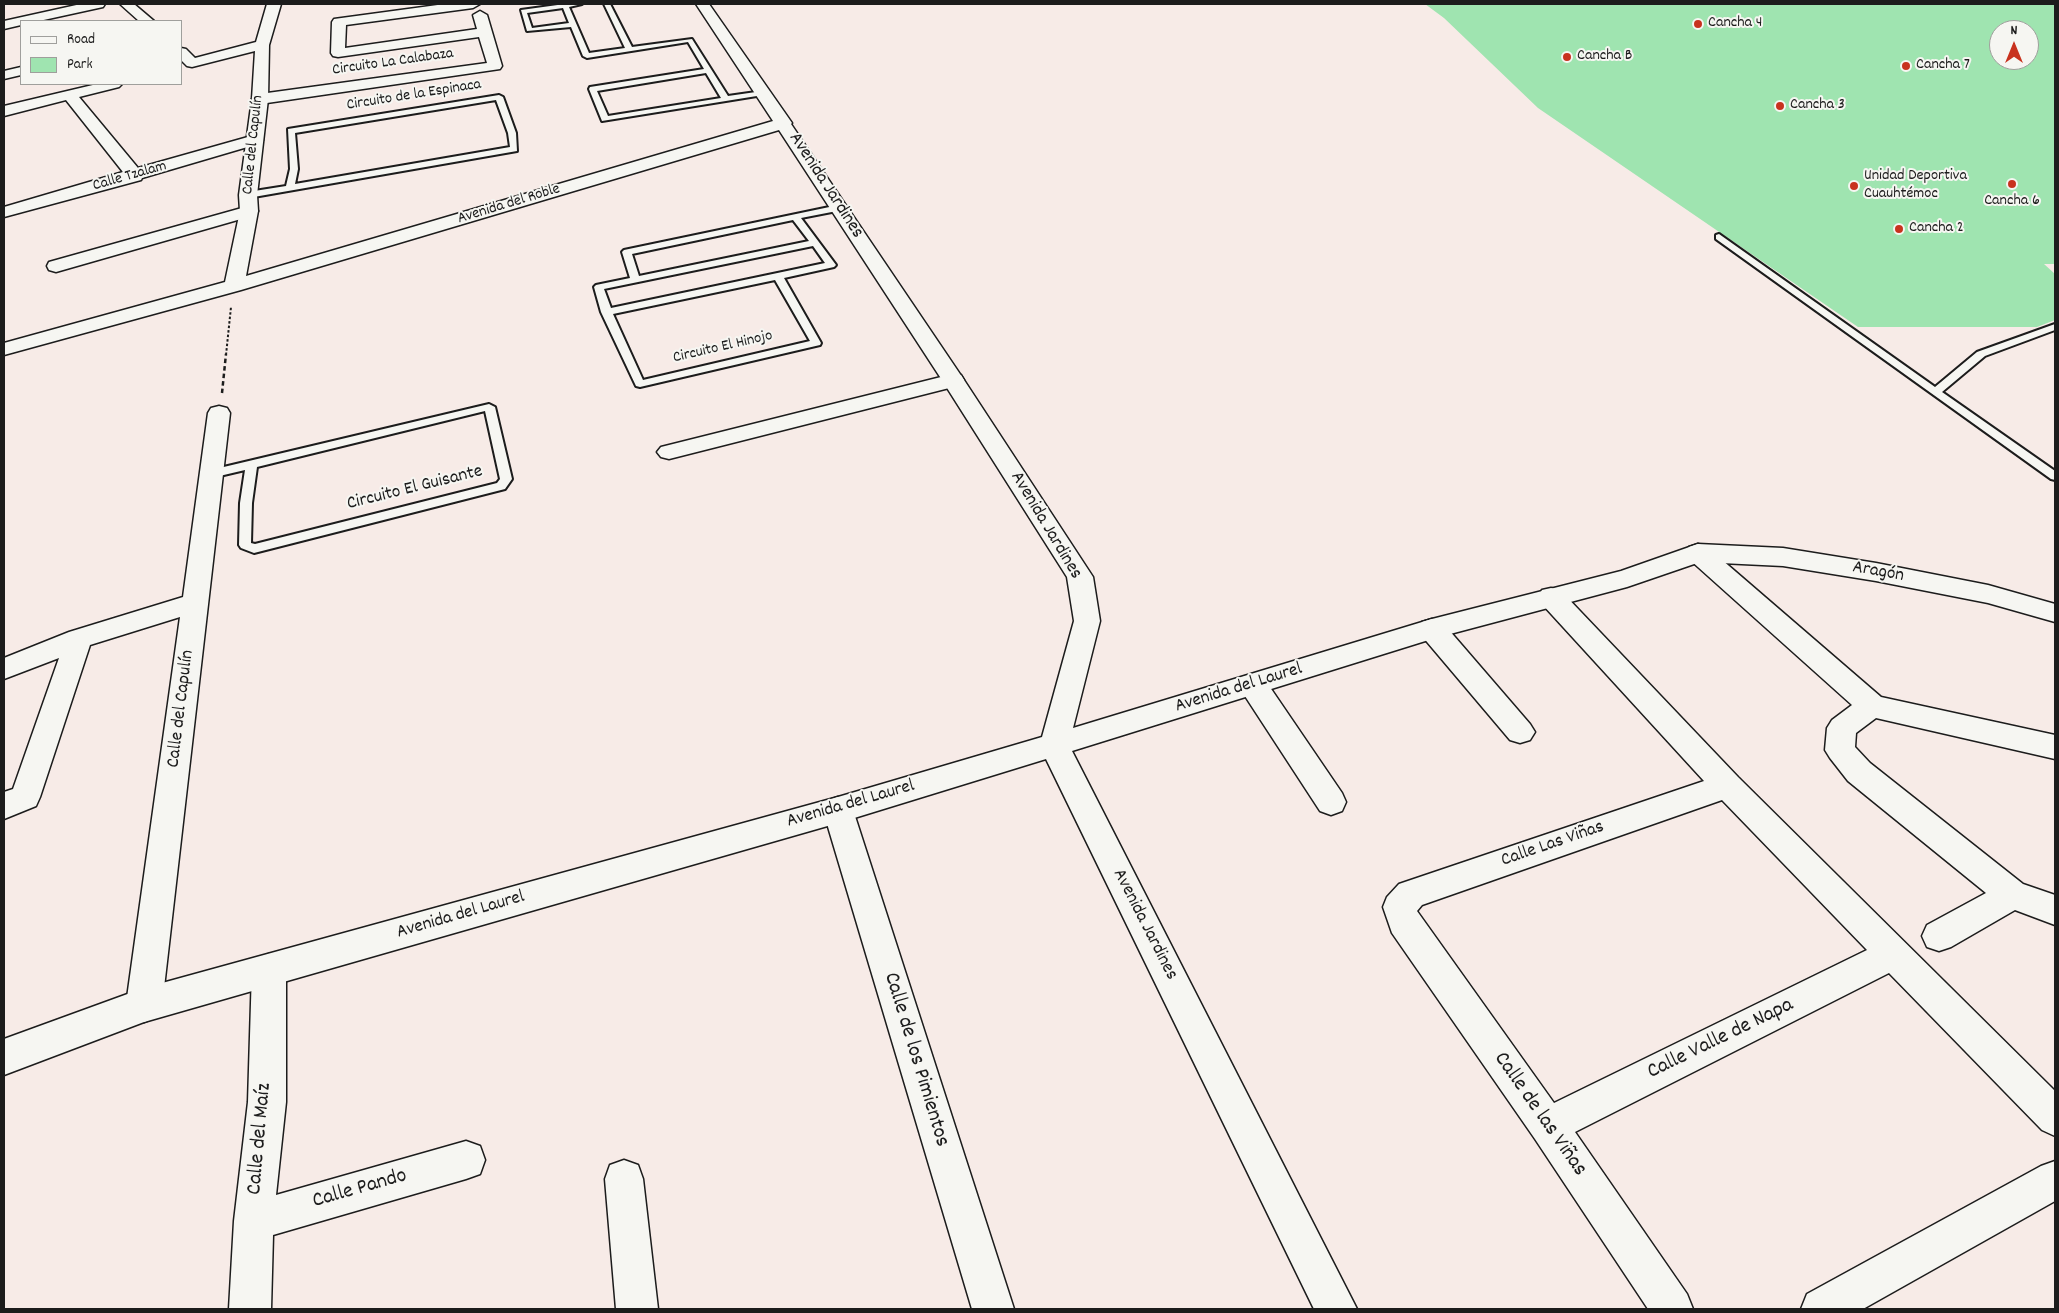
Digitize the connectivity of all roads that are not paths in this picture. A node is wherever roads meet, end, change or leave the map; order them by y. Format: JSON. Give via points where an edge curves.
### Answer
{"nodes":[{"id":1,"x":98,"y":4,"type":"edge"},
{"id":2,"x":126,"y":4,"type":"edge"},
{"id":3,"x":274,"y":4,"type":"edge"},
{"id":4,"x":473,"y":4,"type":"edge"},
{"id":5,"x":579,"y":4,"type":"edge"},
{"id":6,"x":607,"y":4,"type":"edge"},
{"id":7,"x":703,"y":4,"type":"edge"},
{"id":8,"x":565,"y":6,"type":"junction"},
{"id":9,"x":479,"y":10,"type":"edge"},
{"id":10,"x":26,"y":20,"type":"edge"},
{"id":11,"x":146,"y":20,"type":"edge"},
{"id":12,"x":20,"y":21,"type":"edge"},
{"id":13,"x":4,"y":25,"type":"edge"},
{"id":14,"x":572,"y":25,"type":"junction"},
{"id":15,"x":386,"y":30,"type":"dead end"},
{"id":16,"x":484,"y":32,"type":"junction"},
{"id":17,"x":262,"y":45,"type":"junction"},
{"id":18,"x":630,"y":50,"type":"junction"},
{"id":19,"x":185,"y":60,"type":"edge"},
{"id":20,"x":709,"y":70,"type":"junction"},
{"id":21,"x":20,"y":71,"type":"edge"},
{"id":22,"x":4,"y":75,"type":"edge"},
{"id":23,"x":110,"y":85,"type":"edge"},
{"id":24,"x":763,"y":93,"type":"junction"},
{"id":25,"x":70,"y":96,"type":"junction"},
{"id":26,"x":260,"y":99,"type":"junction"},
{"id":27,"x":726,"y":99,"type":"junction"},
{"id":28,"x":4,"y":111,"type":"edge"},
{"id":29,"x":784,"y":123,"type":"junction"},
{"id":30,"x":255,"y":140,"type":"junction"},
{"id":31,"x":135,"y":176,"type":"junction"},
{"id":32,"x":290,"y":189,"type":"junction"},
{"id":33,"x":248,"y":203,"type":"junction"},
{"id":34,"x":839,"y":208,"type":"junction"},
{"id":35,"x":4,"y":212,"type":"edge"},
{"id":36,"x":795,"y":216,"type":"junction"},
{"id":37,"x":1719,"y":237,"type":"dead end"},
{"id":38,"x":815,"y":243,"type":"junction"},
{"id":39,"x":56,"y":266,"type":"dead end"},
{"id":40,"x":778,"y":276,"type":"junction"},
{"id":41,"x":636,"y":280,"type":"junction"},
{"id":42,"x":234,"y":286,"type":"junction"},
{"id":43,"x":606,"y":312,"type":"junction"},
{"id":44,"x":2055,"y":327,"type":"edge"},
{"id":45,"x":4,"y":349,"type":"edge"},
{"id":46,"x":954,"y":380,"type":"junction"},
{"id":47,"x":1935,"y":392,"type":"junction"},
{"id":48,"x":219,"y":413,"type":"road end"},
{"id":49,"x":668,"y":452,"type":"dead end"},
{"id":50,"x":251,"y":465,"type":"junction"},
{"id":51,"x":211,"y":474,"type":"junction"},
{"id":52,"x":2055,"y":476,"type":"edge"},
{"id":53,"x":1698,"y":553,"type":"junction"},
{"id":54,"x":1551,"y":597,"type":"junction"},
{"id":55,"x":195,"y":603,"type":"junction"},
{"id":56,"x":2055,"y":613,"type":"edge"},
{"id":57,"x":1432,"y":629,"type":"junction"},
{"id":58,"x":79,"y":639,"type":"junction"},
{"id":59,"x":4,"y":669,"type":"edge"},
{"id":60,"x":1253,"y":685,"type":"junction"},
{"id":61,"x":1872,"y":706,"type":"junction"},
{"id":62,"x":1520,"y":732,"type":"dead end"},
{"id":63,"x":1054,"y":745,"type":"junction"},
{"id":64,"x":2055,"y":748,"type":"edge"},
{"id":65,"x":1727,"y":786,"type":"junction"},
{"id":66,"x":1331,"y":802,"type":"dead end"},
{"id":67,"x":4,"y":806,"type":"edge"},
{"id":68,"x":838,"y":810,"type":"junction"},
{"id":69,"x":2012,"y":895,"type":"junction"},
{"id":70,"x":2055,"y":910,"type":"edge"},
{"id":71,"x":1404,"y":922,"type":"joint"},
{"id":72,"x":1938,"y":936,"type":"dead end"},
{"id":73,"x":1893,"y":954,"type":"junction"},
{"id":74,"x":269,"y":970,"type":"junction"},
{"id":75,"x":144,"y":1004,"type":"junction"},
{"id":76,"x":4,"y":1057,"type":"edge"},
{"id":77,"x":2055,"y":1117,"type":"edge"},
{"id":78,"x":1548,"y":1126,"type":"junction"},
{"id":79,"x":466,"y":1160,"type":"dead end"},
{"id":80,"x":624,"y":1179,"type":"dead end"},
{"id":81,"x":2055,"y":1180,"type":"edge"},
{"id":82,"x":254,"y":1221,"type":"junction"},
{"id":83,"x":250,"y":1309,"type":"edge"},
{"id":84,"x":637,"y":1309,"type":"edge"},
{"id":85,"x":993,"y":1309,"type":"edge"},
{"id":86,"x":1336,"y":1309,"type":"edge"},
{"id":87,"x":1672,"y":1309,"type":"edge"},
{"id":88,"x":1822,"y":1309,"type":"edge"}],
"edges":[{"from":1,"to":10,"type":"street"},
{"from":2,"to":11,"type":"street"},
{"from":3,"to":17,"type":"street","name":"Calle del Capulín"},
{"from":4,"to":16,"type":"street","name":"Circuito La Calabaza","via":[[339,22],[343,36],[338,52]]},
{"from":5,"to":8,"type":"lane"},
{"from":6,"to":18,"type":"lane"},
{"from":7,"to":24,"type":"street","name":"Avenida Jardines"},
{"from":8,"to":14,"type":"lane"},
{"from":8,"to":14,"type":"lane","via":[[523,11],[529,30]]},
{"from":9,"to":15,"type":"street"},
{"from":9,"to":16,"type":"street","name":"Circuito La Calabaza"},
{"from":12,"to":13,"type":"street"},
{"from":14,"to":18,"type":"lane","via":[[587,56]]},
{"from":16,"to":26,"type":"street","name":"Circuito La Calabaza","via":[[495,66]]},
{"from":17,"to":19,"type":"street"},
{"from":17,"to":26,"type":"street","name":"Calle del Capulín"},
{"from":18,"to":20,"type":"lane","via":[[690,40]]},
{"from":20,"to":27,"type":"lane"},
{"from":20,"to":27,"type":"lane","via":[[593,89],[605,119]]},
{"from":21,"to":22,"type":"street"},
{"from":23,"to":25,"type":"street"},
{"from":24,"to":27,"type":"lane"},
{"from":24,"to":29,"type":"street","name":"Avenida Jardines"},
{"from":25,"to":28,"type":"street"},
{"from":25,"to":31,"type":"street"},
{"from":26,"to":30,"type":"street","name":"Calle del Capulín"},
{"from":29,"to":34,"type":"street","name":"Avenida Jardines"},
{"from":29,"to":42,"type":"street","name":"Avenida del Roble"},
{"from":30,"to":31,"type":"street","name":"Calle Tzalam"},
{"from":30,"to":33,"type":"street","name":"Calle del Capulín"},
{"from":31,"to":35,"type":"street","name":"Calle Tzalam"},
{"from":32,"to":32,"type":"lane","name":"Circuito de la Espinaca","via":[[294,169],[291,131],[499,97],[512,133],[514,148]]},
{"from":32,"to":33,"type":"lane","name":"Circuito de la Espinaca"},
{"from":33,"to":39,"type":"street"},
{"from":33,"to":42,"type":"street","name":"Calle del Capulín"},
{"from":34,"to":36,"type":"lane"},
{"from":34,"to":46,"type":"street","name":"Avenida Jardines"},
{"from":36,"to":38,"type":"lane"},
{"from":36,"to":41,"type":"lane","via":[[627,252]]},
{"from":37,"to":47,"type":"lane"},
{"from":38,"to":40,"type":"lane","via":[[831,265]]},
{"from":38,"to":41,"type":"lane","name":"Circuito El Hinojo"},
{"from":40,"to":43,"type":"lane"},
{"from":40,"to":43,"type":"lane","name":"Circuito El Hinojo","via":[[816,343],[640,384]]},
{"from":41,"to":43,"type":"lane","name":"Circuito El Hinojo","via":[[599,287]]},
{"from":42,"to":45,"type":"street","name":"Avenida del Roble"},
{"from":44,"to":47,"type":"lane","via":[[1981,354]]},
{"from":46,"to":49,"type":"street"},
{"from":46,"to":63,"type":"street","name":"Avenida Jardines","via":[[1080,577],[1088,621]]},
{"from":47,"to":52,"type":"lane"},
{"from":48,"to":51,"type":"street","name":"Calle del Capulín"},
{"from":50,"to":50,"type":"lane","name":"Circuito El Guisante","via":[[245,546],[254,549],[492,489],[501,486],[506,479],[489,407]]},
{"from":50,"to":51,"type":"lane","name":"Circuito El Guisante"},
{"from":51,"to":55,"type":"street","name":"Calle del Capulín"},
{"from":53,"to":54,"type":"street","name":"Avenida del Laurel","via":[[1627,578]]},
{"from":53,"to":56,"type":"street","name":"Aragón","via":[[1783,556],[1988,594]]},
{"from":53,"to":61,"type":"street"},
{"from":54,"to":57,"type":"street","name":"Avenida del Laurel"},
{"from":54,"to":65,"type":"street"},
{"from":55,"to":58,"type":"street"},
{"from":55,"to":75,"type":"street","name":"Calle del Capulín"},
{"from":57,"to":60,"type":"street","name":"Avenida del Laurel"},
{"from":57,"to":62,"type":"street"},
{"from":58,"to":59,"type":"street"},
{"from":58,"to":67,"type":"street","via":[[25,797]]},
{"from":60,"to":63,"type":"street","name":"Avenida del Laurel"},
{"from":60,"to":66,"type":"street"},
{"from":61,"to":64,"type":"street"},
{"from":61,"to":69,"type":"street","via":[[1842,728],[1840,750],[1859,772]]},
{"from":63,"to":68,"type":"street","name":"Avenida del Laurel"},
{"from":63,"to":86,"type":"street","name":"Avenida Jardines"},
{"from":65,"to":71,"type":"street","name":"Calle Las Viñas","via":[[1411,894],[1399,907]]},
{"from":65,"to":73,"type":"street"},
{"from":68,"to":74,"type":"street","name":"Avenida del Laurel"},
{"from":68,"to":85,"type":"street","name":"Calle de los Pimientos"},
{"from":69,"to":70,"type":"street"},
{"from":69,"to":72,"type":"street"},
{"from":71,"to":78,"type":"street","name":"Calle de las Viñas"},
{"from":73,"to":77,"type":"street"},
{"from":73,"to":78,"type":"street","name":"Calle Valle de Napa"},
{"from":74,"to":75,"type":"street","name":"Avenida del Laurel"},
{"from":74,"to":82,"type":"street","name":"Calle del Maíz","via":[[267,1102]]},
{"from":75,"to":76,"type":"street","name":"Avenida del Laurel"},
{"from":78,"to":87,"type":"street","name":"Calle de las Viñas"},
{"from":79,"to":82,"type":"street","name":"Calle Pando"},
{"from":80,"to":84,"type":"street"},
{"from":81,"to":88,"type":"street"},
{"from":82,"to":83,"type":"street","name":"Calle del Maíz"}]}
